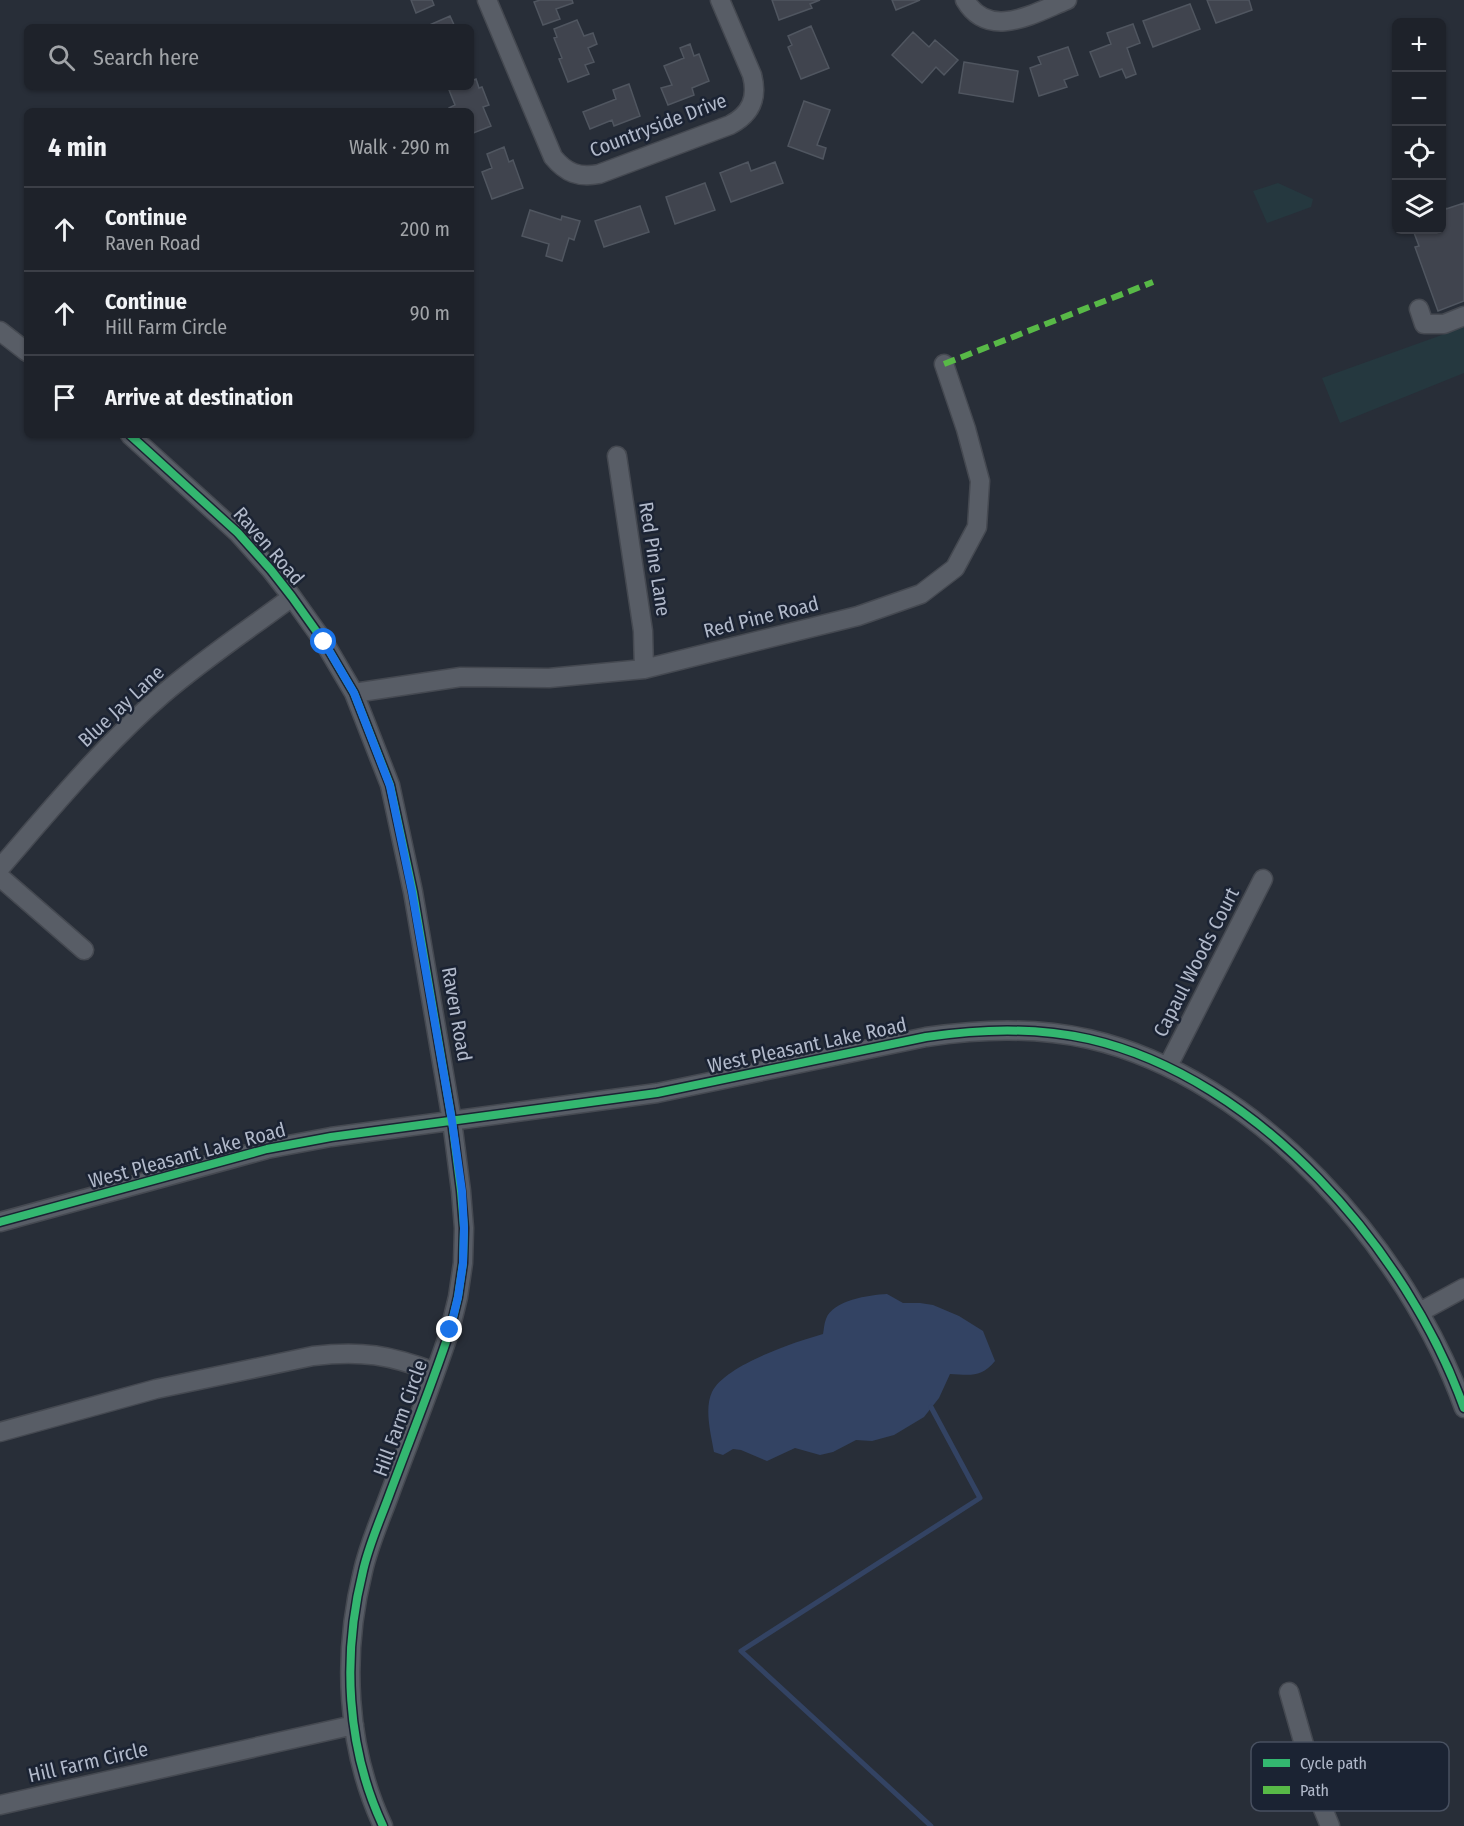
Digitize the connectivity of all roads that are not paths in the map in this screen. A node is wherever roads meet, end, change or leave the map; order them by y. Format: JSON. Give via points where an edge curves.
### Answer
{"nodes":[{"id":1,"x":487,"y":0,"type":"edge"},
{"id":2,"x":720,"y":0,"type":"edge"},
{"id":3,"x":965,"y":0,"type":"edge"},
{"id":4,"x":1067,"y":0,"type":"edge"},
{"id":5,"x":1419,"y":309,"type":"dead end"},
{"id":6,"x":1464,"y":316,"type":"edge"},
{"id":7,"x":0,"y":331,"type":"edge"},
{"id":8,"x":24,"y":350,"type":"edge"},
{"id":9,"x":944,"y":364,"type":"dead end"},
{"id":10,"x":133,"y":438,"type":"edge"},
{"id":11,"x":616,"y":456,"type":"dead end"},
{"id":12,"x":292,"y":597,"type":"junction"},
{"id":13,"x":644,"y":669,"type":"junction"},
{"id":14,"x":354,"y":693,"type":"junction"},
{"id":15,"x":0,"y":868,"type":"edge"},
{"id":16,"x":0,"y":877,"type":"edge"},
{"id":17,"x":1263,"y":879,"type":"dead end"},
{"id":18,"x":84,"y":950,"type":"dead end"},
{"id":19,"x":1168,"y":1066,"type":"junction"},
{"id":20,"x":452,"y":1121,"type":"junction"},
{"id":21,"x":0,"y":1222,"type":"edge"},
{"id":22,"x":1464,"y":1288,"type":"edge"},
{"id":23,"x":1420,"y":1312,"type":"junction"},
{"id":24,"x":435,"y":1372,"type":"junction"},
{"id":25,"x":1464,"y":1408,"type":"edge"},
{"id":26,"x":0,"y":1432,"type":"edge"},
{"id":27,"x":1289,"y":1692,"type":"dead end"},
{"id":28,"x":354,"y":1725,"type":"junction"},
{"id":29,"x":1303,"y":1742,"type":"edge"},
{"id":30,"x":0,"y":1805,"type":"edge"},
{"id":31,"x":1324,"y":1811,"type":"edge"},
{"id":32,"x":383,"y":1826,"type":"edge"},
{"id":33,"x":1330,"y":1826,"type":"edge"}],
"edges":[{"from":1,"to":2,"type":"street","name":"Countryside Drive","via":[[551,153],[570,173],[586,176],[730,125],[749,110],[755,86]]},
{"from":3,"to":4,"type":"street","via":[[974,13],[1002,22]]},
{"from":5,"to":6,"type":"street","via":[[1424,324],[1444,324]]},
{"from":7,"to":8,"type":"street"},
{"from":9,"to":13,"type":"street","name":"Red Pine Road","via":[[980,481],[976,527],[955,568],[921,594],[858,616]]},
{"from":10,"to":12,"type":"street","name":"Raven Road","via":[[238,533]]},
{"from":11,"to":13,"type":"street","name":"Red Pine Lane","via":[[643,631]]},
{"from":12,"to":14,"type":"street","name":"Raven Road"},
{"from":12,"to":15,"type":"street","name":"Blue Jay Lane","via":[[210,656],[147,709],[80,777]]},
{"from":13,"to":14,"type":"street","name":"Red Pine Road","via":[[549,678],[461,677]]},
{"from":14,"to":20,"type":"street","name":"Raven Road","via":[[390,786]]},
{"from":16,"to":18,"type":"street"},
{"from":17,"to":19,"type":"street","name":"Capaul Woods Court"},
{"from":19,"to":20,"type":"street","name":"West Pleasant Lake Road","via":[[1128,1050],[1048,1032],[966,1031],[657,1093]]},
{"from":19,"to":23,"type":"street","name":"West Pleasant Lake Road","via":[[1230,1103],[1304,1164],[1370,1237]]},
{"from":20,"to":21,"type":"street","name":"West Pleasant Lake Road","via":[[267,1149]]},
{"from":20,"to":24,"type":"street","name":"Hill Farm Circle","via":[[462,1191],[463,1263],[450,1330]]},
{"from":22,"to":23,"type":"street"},
{"from":23,"to":25,"type":"street","name":"West Pleasant Lake Road"},
{"from":24,"to":26,"type":"street","name":"Hill Farm Circle","via":[[366,1353],[313,1356],[156,1389]]},
{"from":24,"to":28,"type":"street","name":"Hill Farm Circle","via":[[363,1570],[351,1648]]},
{"from":27,"to":29,"type":"street"},
{"from":28,"to":30,"type":"street","name":"Hill Farm Circle"},
{"from":28,"to":32,"type":"street","via":[[364,1776]]},
{"from":31,"to":33,"type":"street"}]}
